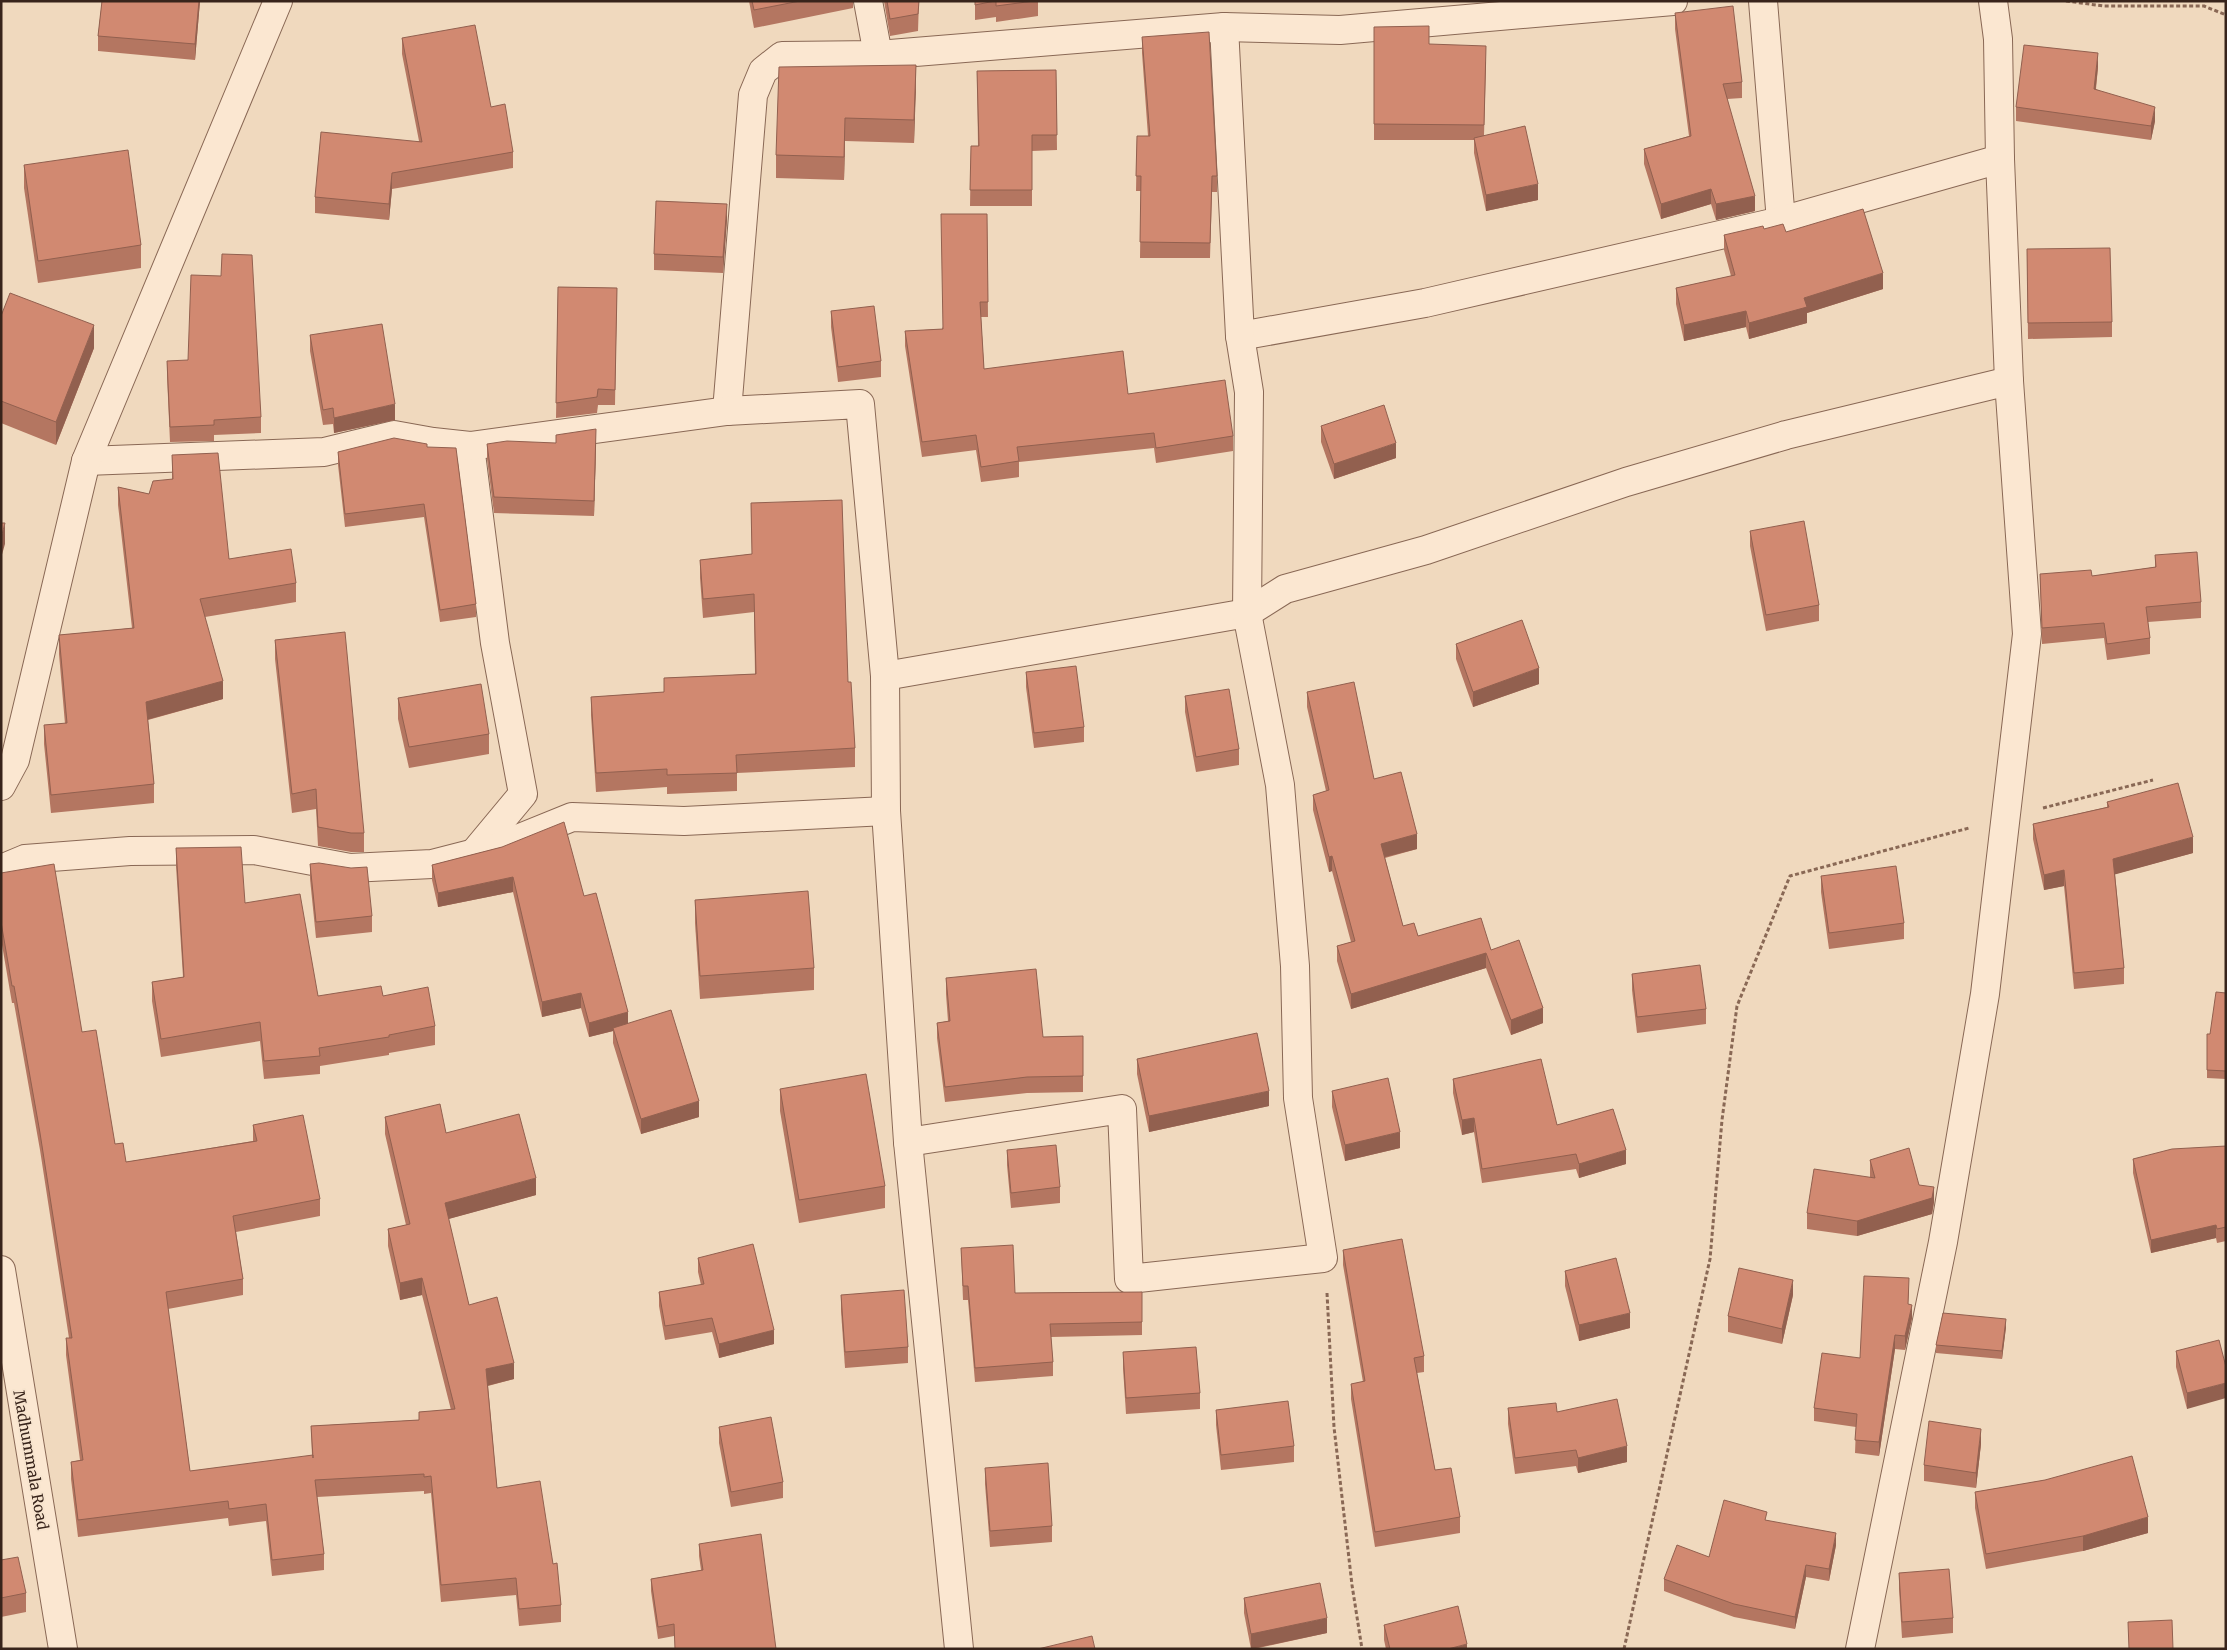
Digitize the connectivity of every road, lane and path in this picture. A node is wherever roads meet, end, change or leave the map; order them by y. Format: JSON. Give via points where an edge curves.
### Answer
{"nodes":[{"id":1,"x":278,"y":1,"type":"edge"},
{"id":2,"x":868,"y":1,"type":"edge"},
{"id":3,"x":1673,"y":1,"type":"edge"},
{"id":4,"x":1763,"y":1,"type":"edge"},
{"id":5,"x":1994,"y":1,"type":"edge"},
{"id":6,"x":2066,"y":1,"type":"edge"},
{"id":7,"x":2226,"y":15,"type":"edge"},
{"id":8,"x":1224,"y":27,"type":"junction"},
{"id":9,"x":878,"y":56,"type":"junction"},
{"id":10,"x":2000,"y":159,"type":"junction"},
{"id":11,"x":1781,"y":221,"type":"junction"},
{"id":12,"x":1240,"y":336,"type":"junction"},
{"id":13,"x":2008,"y":381,"type":"junction"},
{"id":14,"x":727,"y":411,"type":"junction"},
{"id":15,"x":470,"y":446,"type":"junction"},
{"id":16,"x":86,"y":461,"type":"junction"},
{"id":17,"x":1247,"y":613,"type":"junction"},
{"id":18,"x":885,"y":676,"type":"junction"},
{"id":19,"x":2153,"y":780,"type":"dead end"},
{"id":20,"x":1,"y":786,"type":"edge"},
{"id":21,"x":886,"y":810,"type":"junction"},
{"id":22,"x":2006,"y":818,"type":"junction"},
{"id":23,"x":474,"y":853,"type":"junction"},
{"id":24,"x":1,"y":869,"type":"edge"},
{"id":25,"x":908,"y":1142,"type":"junction"},
{"id":26,"x":1323,"y":1258,"type":"junction"},
{"id":27,"x":1,"y":1270,"type":"edge"},
{"id":28,"x":63,"y":1649,"type":"edge"},
{"id":29,"x":959,"y":1649,"type":"edge"},
{"id":30,"x":1362,"y":1649,"type":"edge"},
{"id":31,"x":1624,"y":1649,"type":"edge"},
{"id":32,"x":1860,"y":1649,"type":"edge"}],
"edges":[{"from":1,"to":16,"type":"street"},
{"from":2,"to":9,"type":"street"},
{"from":3,"to":8,"type":"street","via":[[1340,30]]},
{"from":4,"to":11,"type":"street"},
{"from":5,"to":10,"type":"street","via":[[1998,40]]},
{"from":6,"to":7,"type":"path","via":[[2104,6],[2204,6]]},
{"from":8,"to":9,"type":"street"},
{"from":8,"to":12,"type":"street"},
{"from":9,"to":14,"type":"street","via":[[782,56],[763,71],[752,95]]},
{"from":10,"to":11,"type":"street"},
{"from":10,"to":13,"type":"street"},
{"from":11,"to":12,"type":"street","via":[[1426,303]]},
{"from":12,"to":17,"type":"street","via":[[1249,392]]},
{"from":13,"to":17,"type":"street","via":[[1786,435],[1626,482],[1426,550],[1285,589]]},
{"from":13,"to":22,"type":"street","via":[[2027,634]]},
{"from":14,"to":15,"type":"street"},
{"from":14,"to":18,"type":"street","via":[[860,404]]},
{"from":15,"to":16,"type":"street","via":[[394,435],[324,452]]},
{"from":15,"to":23,"type":"street","via":[[495,643],[523,794]]},
{"from":16,"to":20,"type":"street","via":[[15,760]]},
{"from":17,"to":18,"type":"street"},
{"from":17,"to":26,"type":"street","via":[[1280,785],[1295,966],[1298,1098]]},
{"from":18,"to":21,"type":"street"},
{"from":19,"to":22,"type":"path"},
{"from":21,"to":23,"type":"street","via":[[684,821],[572,817],[498,847]]},
{"from":21,"to":25,"type":"street"},
{"from":22,"to":31,"type":"path","via":[[1790,876],[1737,1006],[1722,1120],[1710,1259]]},
{"from":22,"to":32,"type":"street","via":[[1986,994],[1943,1242]]},
{"from":23,"to":24,"type":"street","via":[[432,864],[350,868],[254,850],[130,851],[26,860]]},
{"from":25,"to":26,"type":"street","via":[[1122,1109],[1129,1279]]},
{"from":25,"to":29,"type":"street"},
{"from":26,"to":30,"type":"path","via":[[1330,1315],[1334,1427]]},
{"from":27,"to":28,"type":"street","name":"Madhummala Road"}]}
